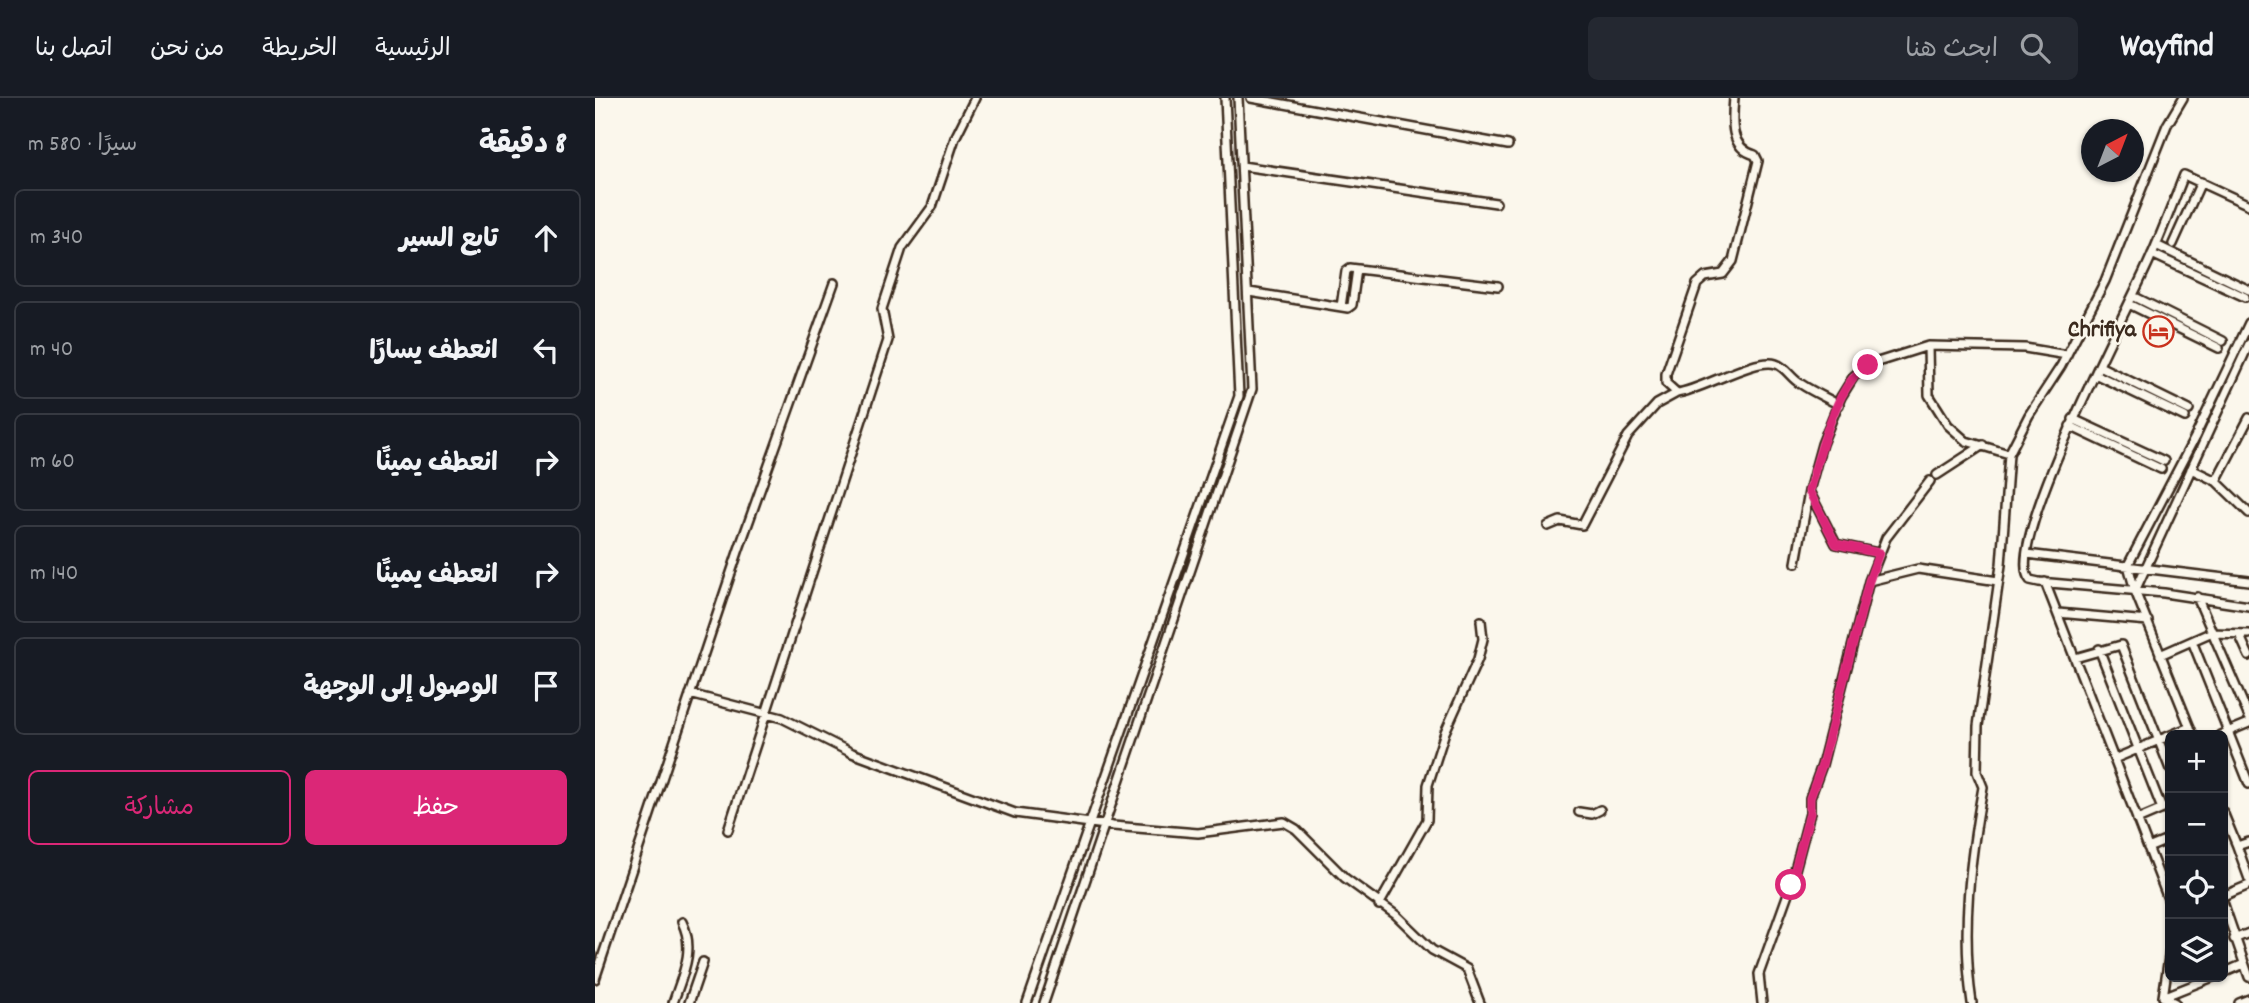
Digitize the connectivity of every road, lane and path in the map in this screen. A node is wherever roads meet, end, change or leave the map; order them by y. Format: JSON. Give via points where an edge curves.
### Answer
{"nodes":[{"id":1,"x":975,"y":98,"type":"edge"},
{"id":2,"x":1225,"y":98,"type":"edge"},
{"id":3,"x":1238,"y":98,"type":"edge"},
{"id":4,"x":1251,"y":98,"type":"edge"},
{"id":5,"x":1734,"y":98,"type":"edge"},
{"id":6,"x":2183,"y":98,"type":"edge"},
{"id":7,"x":1508,"y":145,"type":"dead end"},
{"id":8,"x":1242,"y":166,"type":"junction"},
{"id":9,"x":2201,"y":183,"type":"junction"},
{"id":10,"x":1496,"y":203,"type":"dead end"},
{"id":11,"x":2249,"y":205,"type":"edge"},
{"id":12,"x":2173,"y":244,"type":"dead end"},
{"id":13,"x":2156,"y":245,"type":"junction"},
{"id":14,"x":2152,"y":254,"type":"junction"},
{"id":15,"x":2212,"y":271,"type":"junction"},
{"id":16,"x":2208,"y":280,"type":"junction"},
{"id":17,"x":834,"y":284,"type":"dead end"},
{"id":18,"x":1498,"y":286,"type":"dead end"},
{"id":19,"x":1249,"y":292,"type":"junction"},
{"id":20,"x":2247,"y":293,"type":"edge"},
{"id":21,"x":2133,"y":296,"type":"junction"},
{"id":22,"x":2129,"y":304,"type":"junction"},
{"id":23,"x":2185,"y":321,"type":"junction"},
{"id":24,"x":2249,"y":323,"type":"edge"},
{"id":25,"x":2181,"y":330,"type":"junction"},
{"id":26,"x":2249,"y":344,"type":"edge"},
{"id":27,"x":1928,"y":346,"type":"junction"},
{"id":28,"x":2067,"y":355,"type":"junction"},
{"id":29,"x":2099,"y":366,"type":"junction"},
{"id":30,"x":2095,"y":374,"type":"junction"},
{"id":31,"x":1677,"y":393,"type":"junction"},
{"id":32,"x":2154,"y":393,"type":"junction"},
{"id":33,"x":2150,"y":401,"type":"junction"},
{"id":34,"x":1839,"y":405,"type":"junction"},
{"id":35,"x":2249,"y":418,"type":"edge"},
{"id":36,"x":2072,"y":422,"type":"junction"},
{"id":37,"x":1983,"y":445,"type":"junction"},
{"id":38,"x":2009,"y":454,"type":"junction"},
{"id":39,"x":2163,"y":465,"type":"dead end"},
{"id":40,"x":2191,"y":469,"type":"junction"},
{"id":41,"x":1937,"y":475,"type":"dead end"},
{"id":42,"x":1930,"y":481,"type":"dead end"},
{"id":43,"x":2216,"y":481,"type":"junction"},
{"id":44,"x":1809,"y":491,"type":"junction"},
{"id":45,"x":2249,"y":513,"type":"edge"},
{"id":46,"x":1548,"y":526,"type":"dead end"},
{"id":47,"x":1879,"y":553,"type":"junction"},
{"id":48,"x":2027,"y":554,"type":"junction"},
{"id":49,"x":1797,"y":563,"type":"dead end"},
{"id":50,"x":2128,"y":565,"type":"junction"},
{"id":51,"x":2143,"y":568,"type":"junction"},
{"id":52,"x":1869,"y":581,"type":"junction"},
{"id":53,"x":1998,"y":581,"type":"junction"},
{"id":54,"x":2045,"y":582,"type":"junction"},
{"id":55,"x":2249,"y":582,"type":"edge"},
{"id":56,"x":2135,"y":591,"type":"junction"},
{"id":57,"x":2197,"y":597,"type":"junction"},
{"id":58,"x":2249,"y":606,"type":"edge"},
{"id":59,"x":2058,"y":613,"type":"junction"},
{"id":60,"x":1481,"y":621,"type":"dead end"},
{"id":61,"x":2148,"y":621,"type":"junction"},
{"id":62,"x":2210,"y":633,"type":"junction"},
{"id":63,"x":2239,"y":634,"type":"junction"},
{"id":64,"x":2249,"y":634,"type":"edge"},
{"id":65,"x":2192,"y":642,"type":"junction"},
{"id":66,"x":2099,"y":649,"type":"junction"},
{"id":67,"x":2159,"y":655,"type":"junction"},
{"id":68,"x":2249,"y":656,"type":"edge"},
{"id":69,"x":2075,"y":658,"type":"junction"},
{"id":70,"x":690,"y":694,"type":"junction"},
{"id":71,"x":766,"y":714,"type":"junction"},
{"id":72,"x":2249,"y":717,"type":"edge"},
{"id":73,"x":2249,"y":723,"type":"edge"},
{"id":74,"x":2191,"y":730,"type":"edge"},
{"id":75,"x":2223,"y":730,"type":"edge"},
{"id":76,"x":2228,"y":732,"type":"edge"},
{"id":77,"x":2165,"y":738,"type":"edge"},
{"id":78,"x":2159,"y":740,"type":"junction"},
{"id":79,"x":2228,"y":742,"type":"edge"},
{"id":80,"x":2139,"y":749,"type":"junction"},
{"id":81,"x":2165,"y":756,"type":"edge"},
{"id":82,"x":2114,"y":759,"type":"junction"},
{"id":83,"x":2249,"y":785,"type":"edge"},
{"id":84,"x":2165,"y":805,"type":"edge"},
{"id":85,"x":2165,"y":807,"type":"edge"},
{"id":86,"x":1600,"y":810,"type":"dead end"},
{"id":87,"x":1579,"y":812,"type":"dead end"},
{"id":88,"x":2137,"y":820,"type":"junction"},
{"id":89,"x":1091,"y":822,"type":"junction"},
{"id":90,"x":1102,"y":824,"type":"junction"},
{"id":91,"x":2228,"y":824,"type":"edge"},
{"id":92,"x":728,"y":830,"type":"dead end"},
{"id":93,"x":2165,"y":841,"type":"edge"},
{"id":94,"x":2249,"y":842,"type":"edge"},
{"id":95,"x":2237,"y":846,"type":"junction"},
{"id":96,"x":2148,"y":848,"type":"junction"},
{"id":97,"x":2249,"y":879,"type":"edge"},
{"id":98,"x":2249,"y":885,"type":"edge"},
{"id":99,"x":2165,"y":891,"type":"edge"},
{"id":100,"x":2228,"y":894,"type":"edge"},
{"id":101,"x":1379,"y":905,"type":"junction"},
{"id":102,"x":2228,"y":919,"type":"edge"},
{"id":103,"x":682,"y":922,"type":"dead end"},
{"id":104,"x":2249,"y":933,"type":"edge"},
{"id":105,"x":2234,"y":939,"type":"junction"},
{"id":106,"x":703,"y":962,"type":"dead end"},
{"id":107,"x":2244,"y":964,"type":"junction"},
{"id":108,"x":2228,"y":971,"type":"edge"},
{"id":109,"x":2249,"y":977,"type":"edge"},
{"id":110,"x":595,"y":979,"type":"edge"},
{"id":111,"x":2165,"y":982,"type":"edge"},
{"id":112,"x":2201,"y":982,"type":"edge"},
{"id":113,"x":2163,"y":998,"type":"junction"},
{"id":114,"x":2249,"y":999,"type":"edge"},
{"id":115,"x":673,"y":1003,"type":"edge"},
{"id":116,"x":689,"y":1003,"type":"edge"},
{"id":117,"x":1027,"y":1003,"type":"edge"},
{"id":118,"x":1044,"y":1003,"type":"edge"},
{"id":119,"x":1480,"y":1003,"type":"edge"},
{"id":120,"x":1762,"y":1003,"type":"edge"},
{"id":121,"x":1972,"y":1003,"type":"edge"},
{"id":122,"x":2175,"y":1003,"type":"edge"},
{"id":123,"x":2239,"y":1003,"type":"edge"}],
"edges":[{"from":1,"to":71,"type":"street","via":[[955,138],[932,207],[902,248],[885,296],[882,318],[888,340]]},
{"from":2,"to":89,"type":"street","via":[[1239,396]]},
{"from":3,"to":8,"type":"street"},
{"from":4,"to":7,"type":"street"},
{"from":5,"to":31,"type":"street","via":[[1737,145],[1758,161],[1733,261],[1723,274],[1705,277],[1697,284],[1666,374],[1666,383]]},
{"from":6,"to":28,"type":"street","via":[[2167,125],[2105,281]]},
{"from":8,"to":10,"type":"street"},
{"from":8,"to":19,"type":"street"},
{"from":9,"to":11,"type":"street"},
{"from":9,"to":12,"type":"street"},
{"from":9,"to":13,"type":"street","via":[[2184,175]]},
{"from":13,"to":14,"type":"street"},
{"from":13,"to":15,"type":"street"},
{"from":14,"to":16,"type":"street"},
{"from":14,"to":21,"type":"street"},
{"from":15,"to":16,"type":"street"},
{"from":15,"to":20,"type":"street"},
{"from":16,"to":20,"type":"street"},
{"from":17,"to":70,"type":"street"},
{"from":18,"to":19,"type":"street","via":[[1357,269],[1348,309]]},
{"from":19,"to":90,"type":"street","via":[[1252,389]]},
{"from":21,"to":22,"type":"street"},
{"from":21,"to":23,"type":"street"},
{"from":22,"to":25,"type":"street"},
{"from":22,"to":29,"type":"street"},
{"from":23,"to":25,"type":"street"},
{"from":23,"to":25,"type":"street","via":[[2221,344]]},
{"from":24,"to":50,"type":"street"},
{"from":26,"to":40,"type":"street"},
{"from":27,"to":28,"type":"street","via":[[2025,348]]},
{"from":27,"to":34,"type":"street","via":[[1861,368]]},
{"from":27,"to":37,"type":"street","via":[[1927,387],[1933,402],[1959,438]]},
{"from":28,"to":38,"type":"street"},
{"from":29,"to":30,"type":"street"},
{"from":29,"to":32,"type":"street"},
{"from":30,"to":33,"type":"street"},
{"from":30,"to":36,"type":"street"},
{"from":31,"to":34,"type":"street","via":[[1772,363]]},
{"from":31,"to":46,"type":"street","via":[[1657,404],[1628,436],[1583,525],[1560,521]]},
{"from":32,"to":33,"type":"street"},
{"from":32,"to":33,"type":"street","via":[[2187,413]]},
{"from":34,"to":44,"type":"street"},
{"from":35,"to":43,"type":"street"},
{"from":36,"to":39,"type":"street"},
{"from":36,"to":48,"type":"street","via":[[2048,477]]},
{"from":37,"to":38,"type":"street"},
{"from":37,"to":41,"type":"street"},
{"from":38,"to":53,"type":"street"},
{"from":40,"to":43,"type":"street"},
{"from":40,"to":51,"type":"street"},
{"from":42,"to":47,"type":"street"},
{"from":43,"to":45,"type":"street"},
{"from":44,"to":47,"type":"street","via":[[1836,544]]},
{"from":44,"to":49,"type":"street"},
{"from":47,"to":52,"type":"street"},
{"from":48,"to":50,"type":"street"},
{"from":48,"to":54,"type":"street","via":[[2027,577]]},
{"from":50,"to":51,"type":"street"},
{"from":50,"to":56,"type":"street"},
{"from":51,"to":55,"type":"street"},
{"from":51,"to":56,"type":"street"},
{"from":52,"to":53,"type":"street","via":[[1918,569]]},
{"from":52,"to":120,"type":"street","via":[[1791,885],[1759,974]]},
{"from":53,"to":121,"type":"street","via":[[1979,726],[1977,772],[1983,787],[1968,886],[1965,944]]},
{"from":54,"to":56,"type":"street"},
{"from":54,"to":59,"type":"street"},
{"from":56,"to":57,"type":"street"},
{"from":56,"to":61,"type":"street"},
{"from":57,"to":58,"type":"street"},
{"from":57,"to":62,"type":"street"},
{"from":59,"to":61,"type":"street"},
{"from":59,"to":69,"type":"street"},
{"from":60,"to":101,"type":"street","via":[[1478,659],[1445,732],[1428,785],[1427,820]]},
{"from":61,"to":67,"type":"street"},
{"from":62,"to":63,"type":"street"},
{"from":62,"to":65,"type":"street"},
{"from":62,"to":72,"type":"street"},
{"from":63,"to":64,"type":"street"},
{"from":63,"to":68,"type":"street"},
{"from":65,"to":67,"type":"street"},
{"from":65,"to":75,"type":"street"},
{"from":66,"to":69,"type":"street"},
{"from":66,"to":78,"type":"street","via":[[2121,645]]},
{"from":66,"to":80,"type":"street"},
{"from":67,"to":74,"type":"street"},
{"from":69,"to":82,"type":"street"},
{"from":70,"to":71,"type":"street"},
{"from":70,"to":110,"type":"street"},
{"from":71,"to":89,"type":"street","via":[[799,725],[852,753],[1015,813]]},
{"from":71,"to":92,"type":"street"},
{"from":73,"to":76,"type":"street"},
{"from":77,"to":78,"type":"street"},
{"from":78,"to":80,"type":"street"},
{"from":78,"to":81,"type":"street"},
{"from":79,"to":83,"type":"street"},
{"from":80,"to":82,"type":"street"},
{"from":80,"to":84,"type":"street"},
{"from":82,"to":88,"type":"street"},
{"from":85,"to":88,"type":"street"},
{"from":86,"to":87,"type":"street"},
{"from":88,"to":96,"type":"street"},
{"from":89,"to":90,"type":"street"},
{"from":89,"to":117,"type":"street"},
{"from":90,"to":101,"type":"street","via":[[1198,833],[1284,822]]},
{"from":90,"to":118,"type":"street"},
{"from":91,"to":95,"type":"street"},
{"from":93,"to":96,"type":"street"},
{"from":94,"to":95,"type":"street"},
{"from":95,"to":97,"type":"street"},
{"from":96,"to":99,"type":"street"},
{"from":98,"to":100,"type":"street"},
{"from":101,"to":119,"type":"street","via":[[1432,950],[1467,969]]},
{"from":102,"to":105,"type":"street"},
{"from":103,"to":115,"type":"street","via":[[689,954]]},
{"from":104,"to":105,"type":"street"},
{"from":105,"to":107,"type":"street"},
{"from":106,"to":116,"type":"street"},
{"from":107,"to":108,"type":"street"},
{"from":107,"to":109,"type":"street"},
{"from":111,"to":113,"type":"street"},
{"from":112,"to":113,"type":"street"},
{"from":113,"to":122,"type":"street"},
{"from":114,"to":123,"type":"street"}]}
